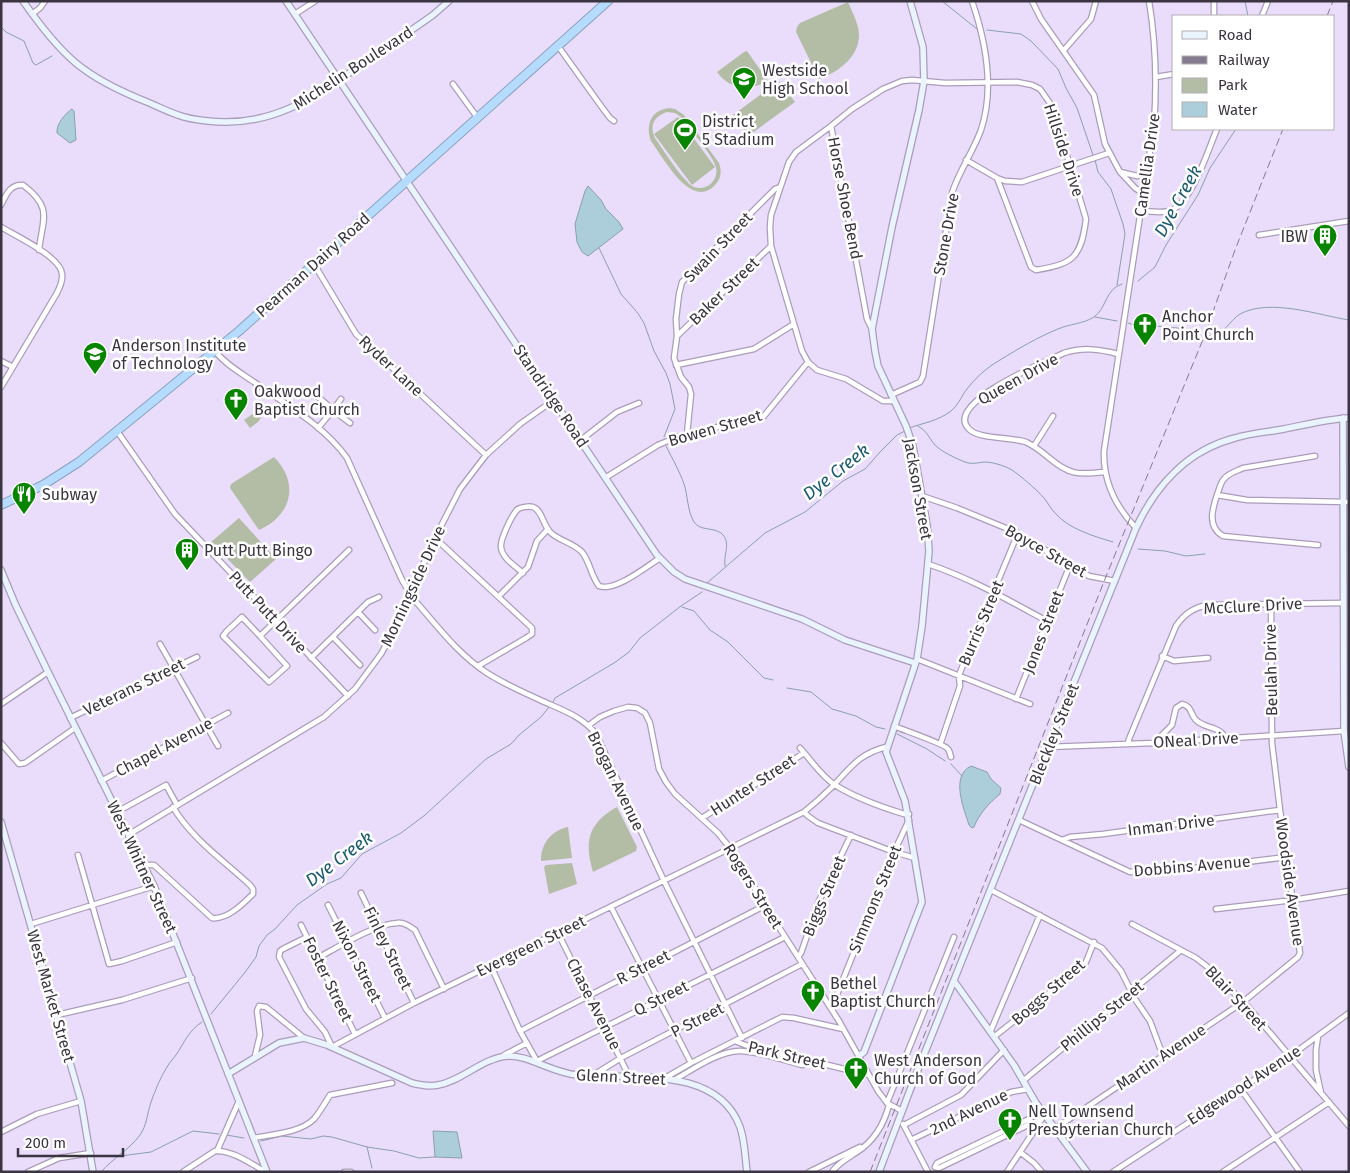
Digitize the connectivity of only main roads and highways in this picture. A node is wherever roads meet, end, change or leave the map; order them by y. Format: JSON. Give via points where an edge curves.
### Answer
{"nodes":[{"id":1,"x":608,"y":1,"type":"edge"},
{"id":2,"x":1,"y":505,"type":"edge"}],
"edges":[{"from":1,"to":2,"type":"highway","name":"Pearman Dairy Road","via":[[215,351],[60,475]]}]}
